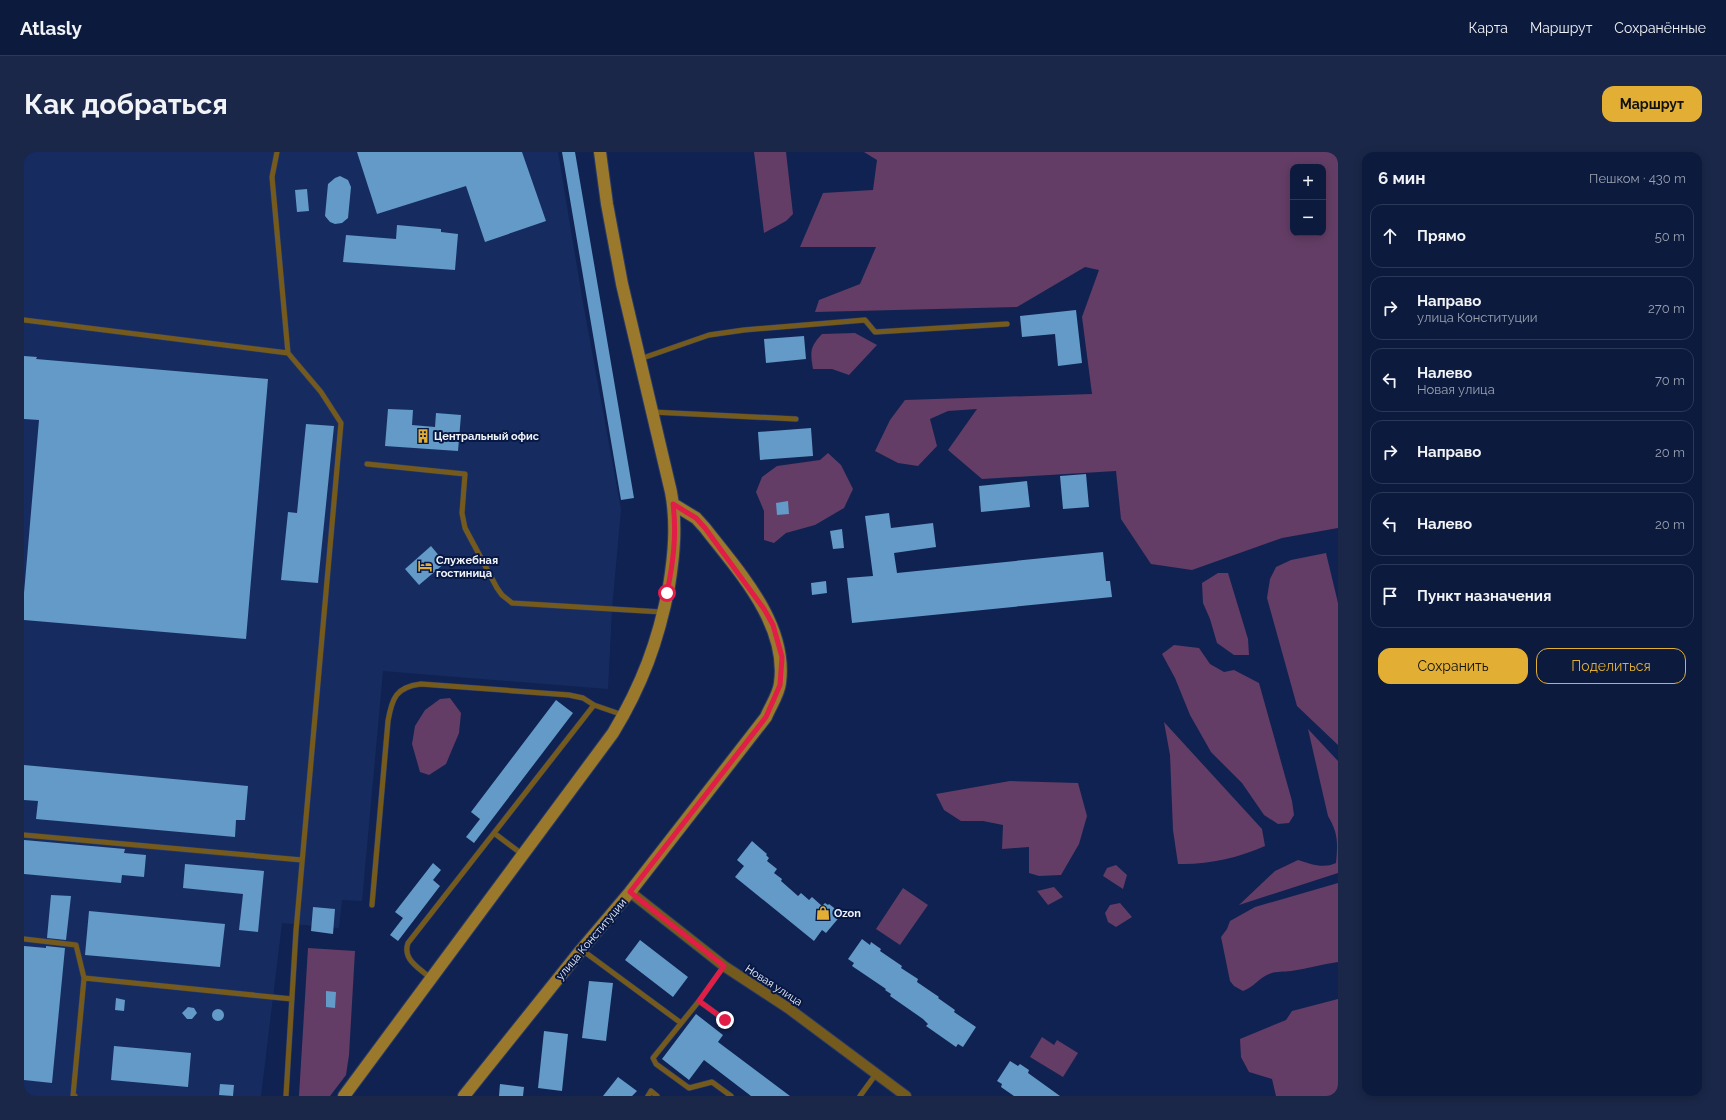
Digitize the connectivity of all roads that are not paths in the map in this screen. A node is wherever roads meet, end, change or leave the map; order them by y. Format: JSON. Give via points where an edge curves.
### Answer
{"nodes":[{"id":1,"x":277,"y":152,"type":"edge"},
{"id":2,"x":600,"y":152,"type":"edge"},
{"id":3,"x":24,"y":320,"type":"edge"},
{"id":4,"x":1007,"y":324,"type":"dead end"},
{"id":5,"x":288,"y":353,"type":"junction"},
{"id":6,"x":639,"y":360,"type":"junction"},
{"id":7,"x":651,"y":412,"type":"junction"},
{"id":8,"x":796,"y":419,"type":"dead end"},
{"id":9,"x":367,"y":464,"type":"dead end"},
{"id":10,"x":673,"y":504,"type":"junction"},
{"id":11,"x":663,"y":612,"type":"junction"},
{"id":12,"x":594,"y":705,"type":"junction"},
{"id":13,"x":624,"y":715,"type":"junction"},
{"id":14,"x":494,"y":833,"type":"junction"},
{"id":15,"x":24,"y":835,"type":"edge"},
{"id":16,"x":524,"y":855,"type":"junction"},
{"id":17,"x":302,"y":860,"type":"junction"},
{"id":18,"x":630,"y":892,"type":"junction"},
{"id":19,"x":372,"y":905,"type":"dead end"},
{"id":20,"x":24,"y":939,"type":"edge"},
{"id":21,"x":581,"y":950,"type":"junction"},
{"id":22,"x":724,"y":966,"type":"junction"},
{"id":23,"x":84,"y":978,"type":"junction"},
{"id":24,"x":431,"y":979,"type":"junction"},
{"id":25,"x":292,"y":999,"type":"junction"},
{"id":26,"x":699,"y":1001,"type":"junction"},
{"id":27,"x":725,"y":1020,"type":"dead end"},
{"id":28,"x":681,"y":1023,"type":"junction"},
{"id":29,"x":876,"y":1074,"type":"junction"},
{"id":30,"x":75,"y":1096,"type":"edge"},
{"id":31,"x":286,"y":1096,"type":"edge"},
{"id":32,"x":344,"y":1096,"type":"edge"},
{"id":33,"x":464,"y":1096,"type":"edge"},
{"id":34,"x":648,"y":1096,"type":"edge"},
{"id":35,"x":657,"y":1096,"type":"edge"},
{"id":36,"x":731,"y":1096,"type":"edge"},
{"id":37,"x":860,"y":1096,"type":"edge"},
{"id":38,"x":906,"y":1096,"type":"edge"}],
"edges":[{"from":1,"to":5,"type":"lane","via":[[272,177]]},
{"from":2,"to":6,"type":"street","via":[[621,277]]},
{"from":3,"to":5,"type":"lane"},
{"from":4,"to":6,"type":"lane","via":[[875,332],[865,320],[744,330],[709,335]]},
{"from":5,"to":17,"type":"lane","via":[[322,392],[341,423]]},
{"from":6,"to":7,"type":"street"},
{"from":7,"to":8,"type":"lane"},
{"from":7,"to":10,"type":"street"},
{"from":9,"to":11,"type":"lane","via":[[465,474],[462,513],[465,528],[497,588],[512,603]]},
{"from":10,"to":11,"type":"street","via":[[674,549]]},
{"from":10,"to":18,"type":"street","name":"улица Конституции","via":[[696,518],[705,528],[764,609],[773,625],[782,657],[780,685],[766,717]]},
{"from":11,"to":13,"type":"street","via":[[653,651]]},
{"from":12,"to":13,"type":"lane"},
{"from":12,"to":14,"type":"lane"},
{"from":12,"to":19,"type":"lane","via":[[583,698],[569,695],[421,684],[402,689],[390,707],[388,721]]},
{"from":13,"to":16,"type":"street"},
{"from":14,"to":16,"type":"lane"},
{"from":14,"to":24,"type":"lane","via":[[406,948],[408,959]]},
{"from":15,"to":17,"type":"lane"},
{"from":16,"to":24,"type":"street"},
{"from":17,"to":25,"type":"lane"},
{"from":18,"to":21,"type":"street","name":"улица Конституции"},
{"from":18,"to":22,"type":"street","name":"Новая улица"},
{"from":20,"to":23,"type":"lane","via":[[76,945]]},
{"from":21,"to":28,"type":"lane"},
{"from":21,"to":33,"type":"street","name":"улица Конституции"},
{"from":22,"to":26,"type":"lane"},
{"from":22,"to":29,"type":"street","name":"Новая улица","via":[[788,1008]]},
{"from":23,"to":25,"type":"lane"},
{"from":23,"to":30,"type":"lane"},
{"from":24,"to":32,"type":"street"},
{"from":25,"to":31,"type":"lane"},
{"from":26,"to":27,"type":"lane"},
{"from":26,"to":28,"type":"lane"},
{"from":28,"to":36,"type":"lane","via":[[653,1058],[656,1064],[689,1088],[712,1082]]},
{"from":29,"to":37,"type":"lane"},
{"from":29,"to":38,"type":"street","name":"Новая улица"},
{"from":34,"to":35,"type":"lane","via":[[651,1091]]}]}
